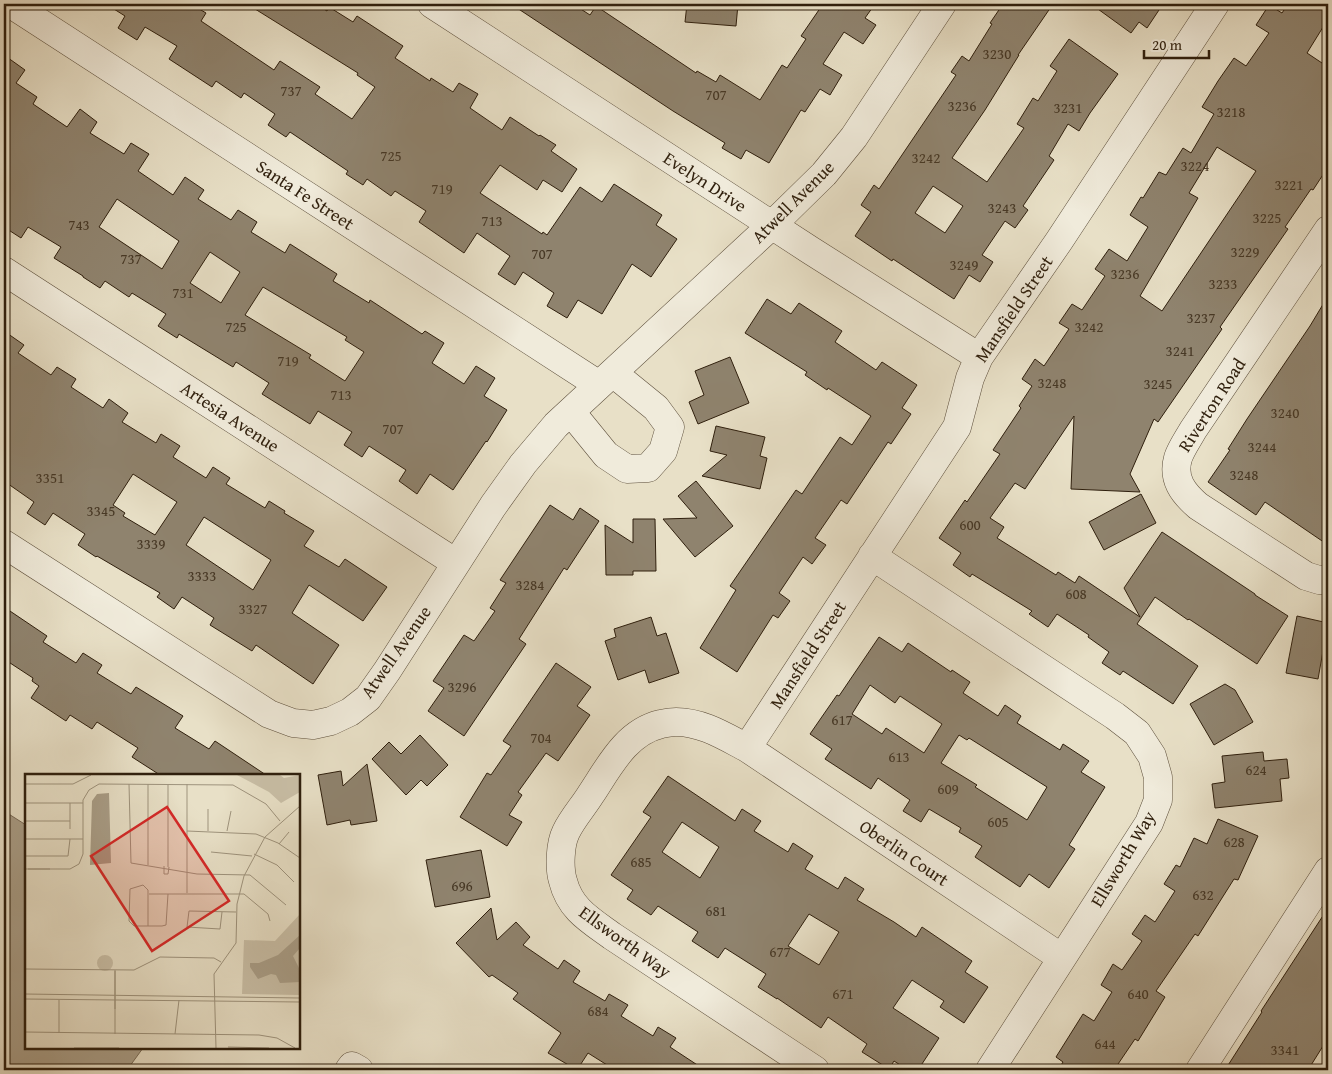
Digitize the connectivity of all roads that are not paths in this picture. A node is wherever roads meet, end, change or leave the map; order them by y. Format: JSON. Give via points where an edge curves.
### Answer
{"nodes":[{"id":1,"x":12,"y":4,"type":"edge"},
{"id":2,"x":432,"y":4,"type":"edge"},
{"id":3,"x":942,"y":4,"type":"edge"},
{"id":4,"x":1215,"y":4,"type":"edge"},
{"id":5,"x":772,"y":225,"type":"junction"},
{"id":6,"x":1328,"y":230,"type":"edge"},
{"id":7,"x":4,"y":271,"type":"edge"},
{"id":8,"x":979,"y":357,"type":"junction"},
{"id":9,"x":606,"y":379,"type":"junction"},
{"id":10,"x":571,"y":412,"type":"junction"},
{"id":11,"x":4,"y":544,"type":"edge"},
{"id":12,"x":872,"y":556,"type":"junction"},
{"id":13,"x":456,"y":563,"type":"junction"},
{"id":14,"x":1328,"y":580,"type":"edge"},
{"id":15,"x":747,"y":748,"type":"junction"},
{"id":16,"x":1328,"y":871,"type":"edge"},
{"id":17,"x":1062,"y":958,"type":"junction"},
{"id":18,"x":349,"y":1070,"type":"edge"},
{"id":19,"x":359,"y":1070,"type":"edge"},
{"id":20,"x":815,"y":1070,"type":"edge"},
{"id":21,"x":990,"y":1070,"type":"edge"},
{"id":22,"x":1200,"y":1070,"type":"edge"}],
"edges":[{"from":1,"to":9,"type":"street","name":"Santa Fe Street"},
{"from":2,"to":5,"type":"street","name":"Evelyn Drive"},
{"from":3,"to":5,"type":"street","name":"Atwell Avenue","via":[[854,137],[824,174]]},
{"from":4,"to":8,"type":"street","name":"Mansfield Street"},
{"from":5,"to":8,"type":"street","name":"Evelyn Drive"},
{"from":5,"to":9,"type":"street","name":"Atwell Avenue"},
{"from":6,"to":14,"type":"street","name":"Riverton Road","via":[[1193,430],[1178,458],[1176,472],[1186,496],[1198,506],[1306,576]]},
{"from":7,"to":13,"type":"street","name":"Artesia Avenue"},
{"from":8,"to":12,"type":"street","name":"Mansfield Street","via":[[957,427]]},
{"from":9,"to":10,"type":"street","name":"Atwell Avenue"},
{"from":9,"to":10,"type":"street","via":[[656,408],[670,428],[663,451],[648,468],[626,469],[606,455]]},
{"from":10,"to":13,"type":"street","name":"Atwell Avenue","via":[[523,464]]},
{"from":11,"to":13,"type":"street","name":"Atwell Avenue","via":[[269,714],[293,723],[312,725],[350,712],[368,698]]},
{"from":12,"to":15,"type":"street","name":"Mansfield Street"},
{"from":12,"to":17,"type":"street","name":"Ellsworth Way","via":[[1115,716],[1137,734],[1152,756],[1158,777],[1158,800],[1149,823]]},
{"from":15,"to":17,"type":"street","name":"Oberlin Court"},
{"from":15,"to":20,"type":"street","name":"Ellsworth Way","via":[[698,724],[675,722],[654,726],[636,735],[622,748],[565,834],[560,859],[563,881],[572,902],[588,919]]},
{"from":16,"to":22,"type":"street"},
{"from":17,"to":21,"type":"street","name":"Ellsworth Way"},
{"from":18,"to":19,"type":"street","via":[[352,1066]]}]}
